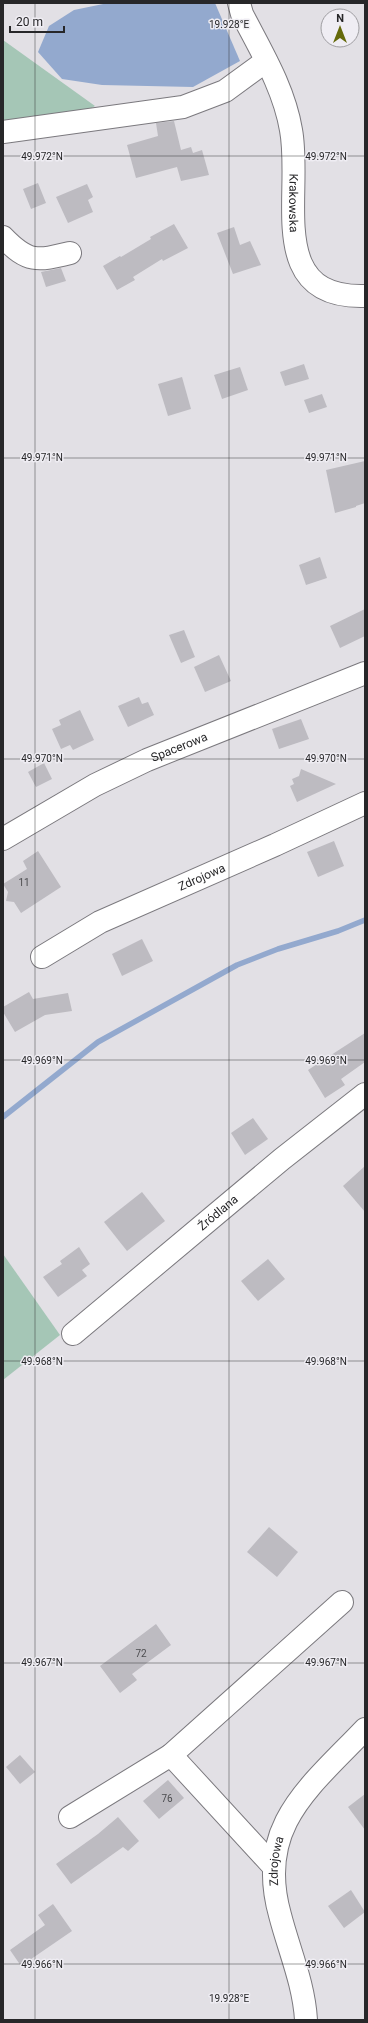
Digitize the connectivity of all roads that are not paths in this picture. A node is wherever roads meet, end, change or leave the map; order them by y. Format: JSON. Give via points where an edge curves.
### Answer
{"nodes":[{"id":1,"x":239,"y":3,"type":"edge"},
{"id":2,"x":266,"y":61,"type":"junction"},
{"id":3,"x":3,"y":132,"type":"edge"},
{"id":4,"x":3,"y":237,"type":"edge"},
{"id":5,"x":70,"y":253,"type":"dead end"},
{"id":6,"x":365,"y":296,"type":"edge"},
{"id":7,"x":365,"y":673,"type":"edge"},
{"id":8,"x":365,"y":803,"type":"edge"},
{"id":9,"x":3,"y":839,"type":"edge"},
{"id":10,"x":42,"y":958,"type":"dead end"},
{"id":11,"x":365,"y":1094,"type":"edge"},
{"id":12,"x":72,"y":1334,"type":"dead end"},
{"id":13,"x":342,"y":1602,"type":"dead end"},
{"id":14,"x":365,"y":1729,"type":"edge"},
{"id":15,"x":171,"y":1755,"type":"junction"},
{"id":16,"x":70,"y":1817,"type":"dead end"},
{"id":17,"x":273,"y":1866,"type":"junction"},
{"id":18,"x":306,"y":2020,"type":"edge"}],
"edges":[{"from":1,"to":2,"type":"street","name":"Krakowska"},
{"from":2,"to":3,"type":"street","via":[[225,91],[183,107]]},
{"from":2,"to":6,"type":"street","name":"Krakowska","via":[[284,98],[292,131],[294,231],[299,262],[306,275],[317,285],[333,293]]},
{"from":4,"to":5,"type":"street","via":[[17,251],[37,260]]},
{"from":7,"to":9,"type":"street","name":"Spacerowa","via":[[147,760],[95,786]]},
{"from":8,"to":10,"type":"street","name":"Zdrojowa","via":[[100,922]]},
{"from":11,"to":12,"type":"street","name":"Źródlana","via":[[282,1159]]},
{"from":13,"to":15,"type":"street"},
{"from":14,"to":17,"type":"street","name":"Zdrojowa","via":[[300,1796],[278,1840]]},
{"from":15,"to":16,"type":"street"},
{"from":15,"to":17,"type":"street"},
{"from":17,"to":18,"type":"street","name":"Zdrojowa","via":[[274,1890],[305,2002]]}]}
